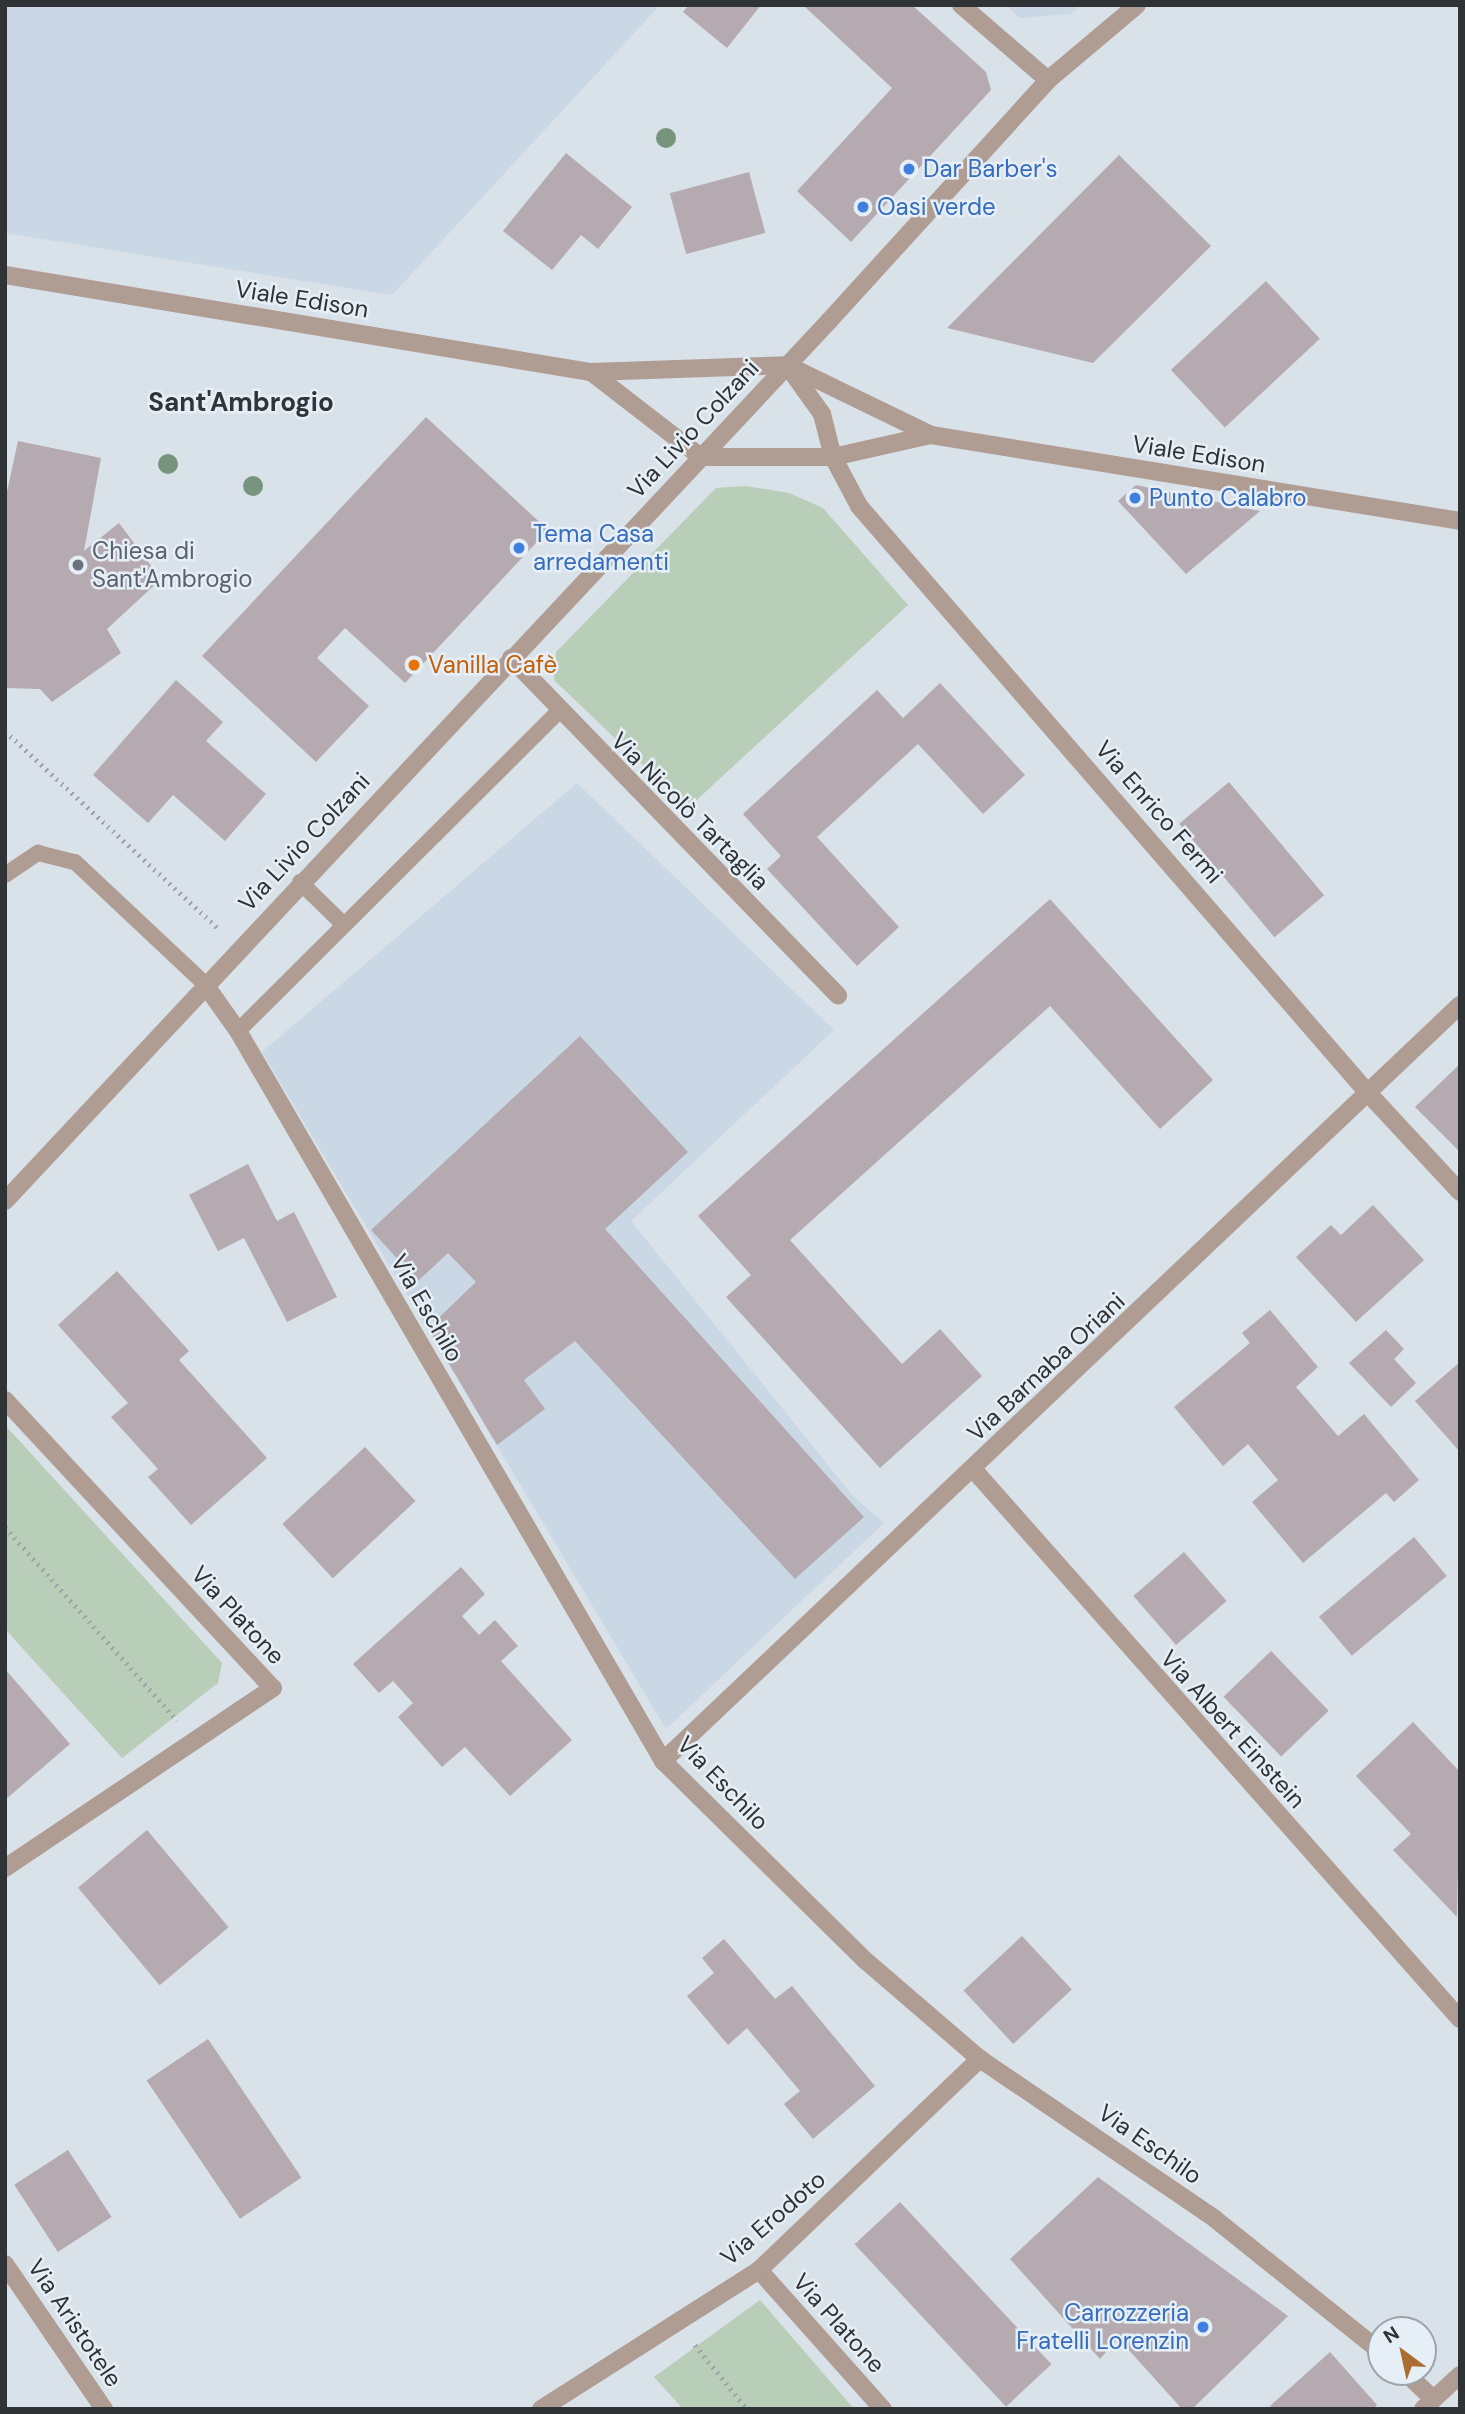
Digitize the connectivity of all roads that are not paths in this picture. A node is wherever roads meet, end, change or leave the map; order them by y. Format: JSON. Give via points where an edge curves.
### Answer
{"nodes":[{"id":1,"x":961,"y":5,"type":"edge"},
{"id":2,"x":1137,"y":5,"type":"edge"},
{"id":3,"x":1048,"y":80,"type":"junction"},
{"id":4,"x":5,"y":275,"type":"edge"},
{"id":5,"x":788,"y":365,"type":"junction"},
{"id":6,"x":591,"y":372,"type":"junction"},
{"id":7,"x":931,"y":435,"type":"junction"},
{"id":8,"x":701,"y":457,"type":"junction"},
{"id":9,"x":833,"y":457,"type":"junction"},
{"id":10,"x":1460,"y":521,"type":"edge"},
{"id":11,"x":511,"y":658,"type":"junction"},
{"id":12,"x":558,"y":712,"type":"junction"},
{"id":13,"x":5,"y":875,"type":"edge"},
{"id":14,"x":300,"y":883,"type":"junction"},
{"id":15,"x":342,"y":923,"type":"junction"},
{"id":16,"x":204,"y":983,"type":"junction"},
{"id":17,"x":838,"y":996,"type":"dead end"},
{"id":18,"x":1460,"y":1004,"type":"edge"},
{"id":19,"x":238,"y":1031,"type":"junction"},
{"id":20,"x":1368,"y":1093,"type":"junction"},
{"id":21,"x":1460,"y":1192,"type":"edge"},
{"id":22,"x":5,"y":1201,"type":"edge"},
{"id":23,"x":5,"y":1400,"type":"edge"},
{"id":24,"x":973,"y":1469,"type":"junction"},
{"id":25,"x":663,"y":1761,"type":"junction"},
{"id":26,"x":5,"y":1868,"type":"edge"},
{"id":27,"x":1460,"y":2019,"type":"edge"},
{"id":28,"x":980,"y":2059,"type":"junction"},
{"id":29,"x":5,"y":2264,"type":"edge"},
{"id":30,"x":759,"y":2270,"type":"junction"},
{"id":31,"x":1367,"y":2341,"type":"edge"},
{"id":32,"x":1460,"y":2375,"type":"edge"},
{"id":33,"x":1415,"y":2386,"type":"edge"},
{"id":34,"x":1428,"y":2404,"type":"edge"},
{"id":35,"x":104,"y":2409,"type":"edge"},
{"id":36,"x":541,"y":2409,"type":"edge"},
{"id":37,"x":883,"y":2409,"type":"edge"}],
"edges":[{"from":1,"to":3,"type":"street"},
{"from":2,"to":3,"type":"street","name":"Via Livio Colzani"},
{"from":3,"to":5,"type":"street","name":"Via Livio Colzani"},
{"from":4,"to":6,"type":"street","name":"Viale Edison"},
{"from":5,"to":6,"type":"street"},
{"from":5,"to":7,"type":"street","name":"Viale Edison"},
{"from":5,"to":8,"type":"street","name":"Via Livio Colzani"},
{"from":5,"to":9,"type":"street","name":"Via Enrico Fermi","via":[[822,414]]},
{"from":6,"to":8,"type":"street"},
{"from":7,"to":9,"type":"street","name":"Viale Edison"},
{"from":7,"to":10,"type":"street","name":"Viale Edison"},
{"from":8,"to":9,"type":"street"},
{"from":8,"to":11,"type":"street","name":"Via Livio Colzani"},
{"from":9,"to":20,"type":"street","name":"Via Enrico Fermi","via":[[859,506]]},
{"from":11,"to":12,"type":"street","name":"Via Nicolò Tartaglia"},
{"from":11,"to":14,"type":"street","name":"Via Livio Colzani"},
{"from":12,"to":15,"type":"lane"},
{"from":12,"to":17,"type":"street","name":"Via Nicolò Tartaglia"},
{"from":13,"to":16,"type":"lane","via":[[38,853],[75,862]]},
{"from":14,"to":15,"type":"lane"},
{"from":14,"to":16,"type":"street","name":"Via Livio Colzani"},
{"from":15,"to":19,"type":"lane"},
{"from":16,"to":19,"type":"street","name":"Via Eschilo"},
{"from":16,"to":22,"type":"street","name":"Via Livio Colzani"},
{"from":18,"to":20,"type":"street","name":"Via Barnaba Oriani"},
{"from":19,"to":25,"type":"street","name":"Via Eschilo"},
{"from":20,"to":21,"type":"street","name":"Via Enrico Fermi"},
{"from":20,"to":24,"type":"street","name":"Via Barnaba Oriani"},
{"from":23,"to":26,"type":"street","name":"Via Platone","via":[[273,1688]]},
{"from":24,"to":25,"type":"street","name":"Via Barnaba Oriani"},
{"from":24,"to":27,"type":"street","name":"Via Albert Einstein"},
{"from":25,"to":28,"type":"street","name":"Via Eschilo","via":[[866,1961]]},
{"from":28,"to":30,"type":"street","name":"Via Erodoto"},
{"from":28,"to":31,"type":"street","name":"Via Eschilo","via":[[1190,2201]]},
{"from":29,"to":35,"type":"street","name":"Via Aristotele"},
{"from":30,"to":36,"type":"street","name":"Via Erodoto"},
{"from":30,"to":37,"type":"street","name":"Via Platone"},
{"from":32,"to":34,"type":"street"},
{"from":33,"to":34,"type":"street"}]}
